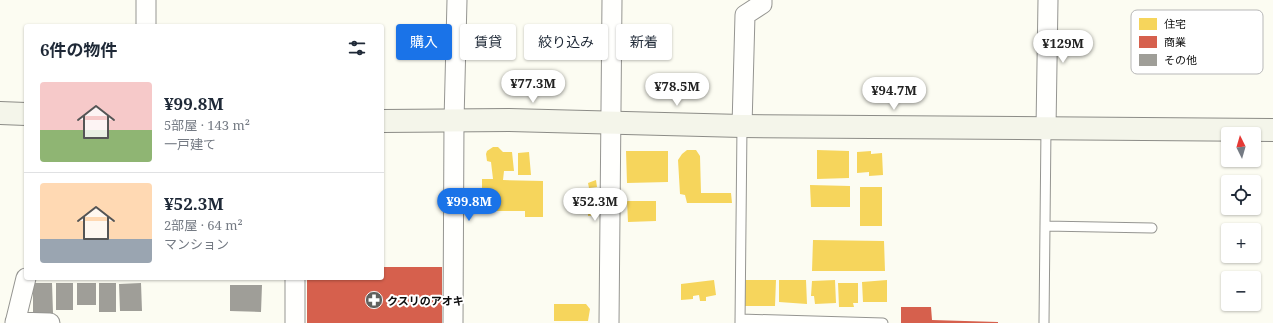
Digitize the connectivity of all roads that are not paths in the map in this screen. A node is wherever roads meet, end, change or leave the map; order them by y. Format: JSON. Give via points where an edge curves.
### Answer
{"nodes":[{"id":1,"x":146,"y":0,"type":"edge"},
{"id":2,"x":457,"y":0,"type":"edge"},
{"id":3,"x":612,"y":0,"type":"edge"},
{"id":4,"x":762,"y":0,"type":"edge"},
{"id":5,"x":1048,"y":0,"type":"edge"},
{"id":6,"x":146,"y":24,"type":"edge"},
{"id":7,"x":0,"y":114,"type":"edge"},
{"id":8,"x":24,"y":114,"type":"edge"},
{"id":9,"x":454,"y":121,"type":"junction"},
{"id":10,"x":384,"y":122,"type":"edge"},
{"id":11,"x":612,"y":122,"type":"junction"},
{"id":12,"x":742,"y":126,"type":"junction"},
{"id":13,"x":1046,"y":128,"type":"junction"},
{"id":14,"x":1273,"y":130,"type":"edge"},
{"id":15,"x":1045,"y":226,"type":"junction"},
{"id":16,"x":1152,"y":228,"type":"dead end"},
{"id":17,"x":26,"y":280,"type":"edge"},
{"id":18,"x":295,"y":280,"type":"edge"},
{"id":19,"x":740,"y":321,"type":"edge"},
{"id":20,"x":15,"y":323,"type":"edge"},
{"id":21,"x":50,"y":323,"type":"edge"},
{"id":22,"x":295,"y":323,"type":"edge"},
{"id":23,"x":453,"y":323,"type":"edge"},
{"id":24,"x":609,"y":323,"type":"edge"},
{"id":25,"x":884,"y":323,"type":"edge"},
{"id":26,"x":1044,"y":323,"type":"edge"}],
"edges":[{"from":1,"to":6,"type":"street"},
{"from":2,"to":9,"type":"street"},
{"from":3,"to":11,"type":"street"},
{"from":4,"to":12,"type":"street","via":[[762,4],[745,15]]},
{"from":5,"to":13,"type":"street"},
{"from":7,"to":8,"type":"street"},
{"from":9,"to":10,"type":"street"},
{"from":9,"to":11,"type":"street"},
{"from":9,"to":23,"type":"street"},
{"from":11,"to":12,"type":"street"},
{"from":11,"to":24,"type":"street"},
{"from":12,"to":13,"type":"street"},
{"from":12,"to":19,"type":"lane"},
{"from":13,"to":14,"type":"street"},
{"from":13,"to":15,"type":"lane"},
{"from":15,"to":16,"type":"lane"},
{"from":15,"to":26,"type":"lane"},
{"from":17,"to":20,"type":"street"},
{"from":18,"to":22,"type":"street"},
{"from":19,"to":25,"type":"lane"},
{"from":20,"to":21,"type":"street"}]}
